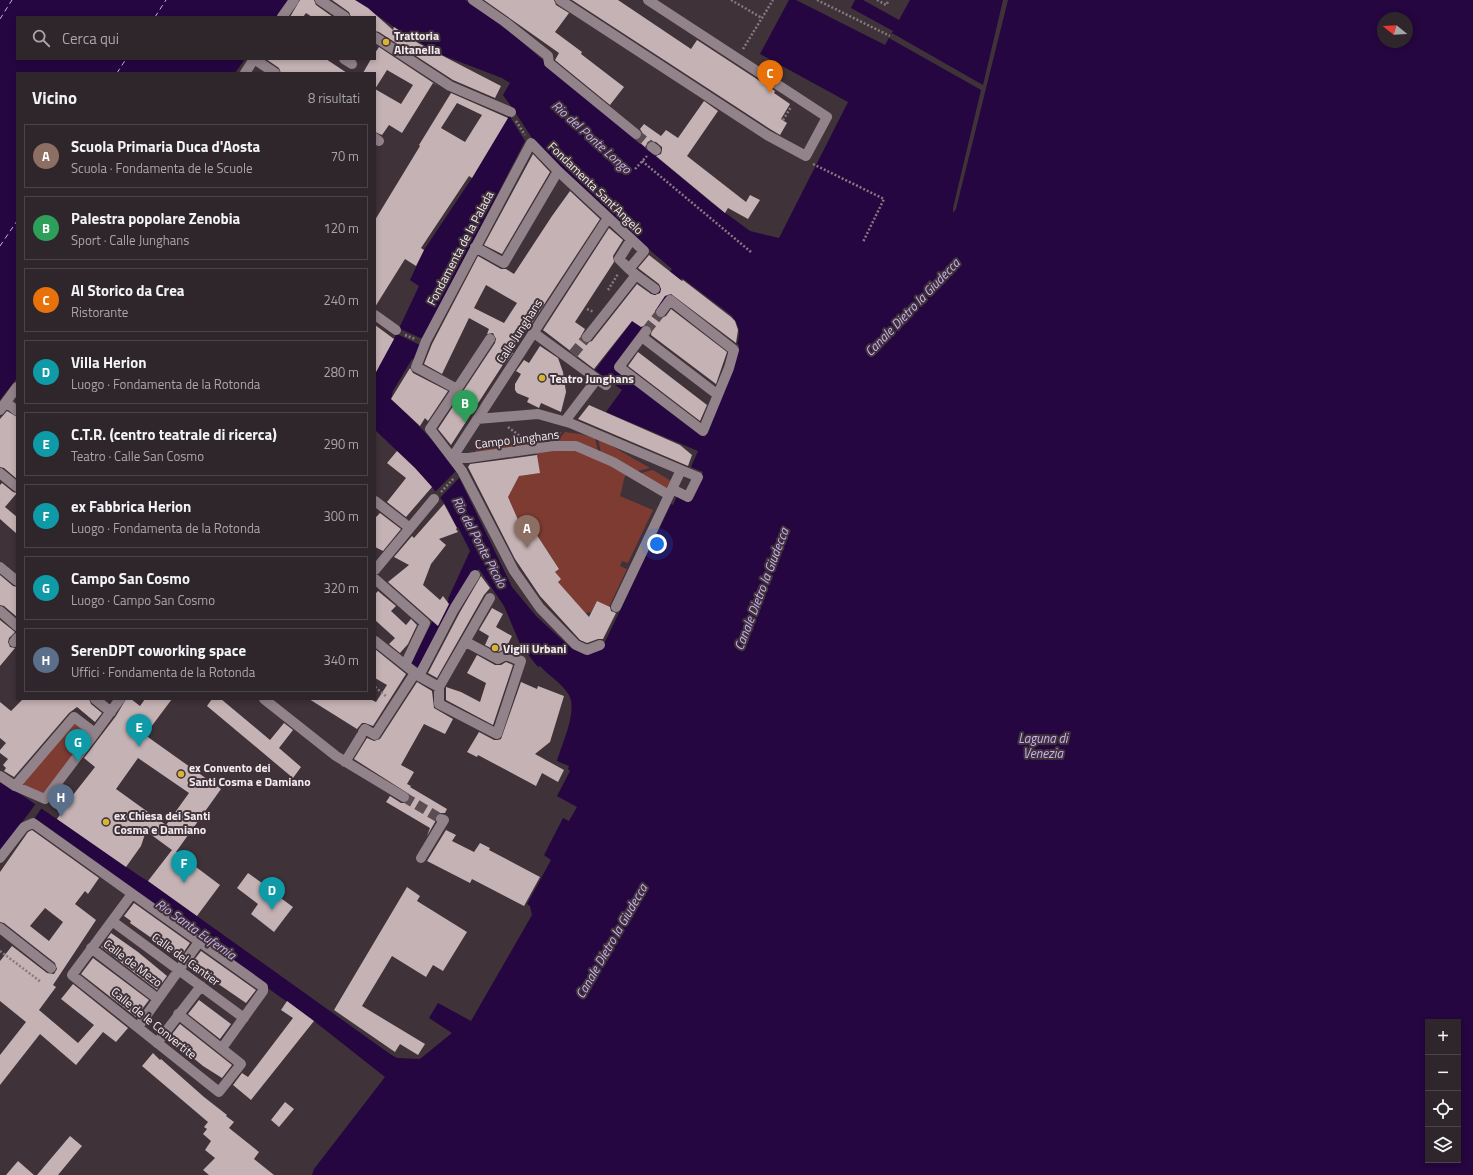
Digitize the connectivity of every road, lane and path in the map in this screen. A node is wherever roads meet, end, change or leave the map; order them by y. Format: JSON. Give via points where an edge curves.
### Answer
{"nodes":[{"id":1,"x":294,"y":0,"type":"edge"},
{"id":2,"x":320,"y":0,"type":"edge"},
{"id":3,"x":473,"y":0,"type":"edge"},
{"id":4,"x":560,"y":0,"type":"edge"},
{"id":5,"x":648,"y":0,"type":"edge"},
{"id":6,"x":731,"y":0,"type":"edge"},
{"id":7,"x":773,"y":0,"type":"edge"},
{"id":8,"x":817,"y":0,"type":"edge"},
{"id":9,"x":877,"y":0,"type":"edge"},
{"id":10,"x":889,"y":0,"type":"edge"},
{"id":11,"x":283,"y":16,"type":"edge"},
{"id":12,"x":344,"y":16,"type":"edge"},
{"id":13,"x":762,"y":18,"type":"junction"},
{"id":14,"x":890,"y":36,"type":"dead end"},
{"id":15,"x":376,"y":38,"type":"edge"},
{"id":16,"x":737,"y":58,"type":"junction"},
{"id":17,"x":253,"y":60,"type":"edge"},
{"id":18,"x":256,"y":60,"type":"edge"},
{"id":19,"x":246,"y":72,"type":"edge"},
{"id":20,"x":274,"y":72,"type":"edge"},
{"id":21,"x":511,"y":112,"type":"joint"},
{"id":22,"x":636,"y":134,"type":"tunnel mouth"},
{"id":23,"x":531,"y":144,"type":"junction"},
{"id":24,"x":654,"y":149,"type":"dead end"},
{"id":25,"x":642,"y":161,"type":"junction"},
{"id":26,"x":812,"y":164,"type":"dead end"},
{"id":27,"x":635,"y":169,"type":"dead end"},
{"id":28,"x":558,"y":171,"type":"junction"},
{"id":29,"x":608,"y":218,"type":"junction"},
{"id":30,"x":631,"y":240,"type":"junction"},
{"id":31,"x":863,"y":242,"type":"dead end"},
{"id":32,"x":475,"y":247,"type":"junction"},
{"id":33,"x":751,"y":252,"type":"dead end"},
{"id":34,"x":629,"y":271,"type":"junction"},
{"id":35,"x":655,"y":288,"type":"dead end"},
{"id":36,"x":605,"y":296,"type":"dead end"},
{"id":37,"x":598,"y":307,"type":"dead end"},
{"id":38,"x":587,"y":309,"type":"dead end"},
{"id":39,"x":661,"y":312,"type":"tunnel mouth"},
{"id":40,"x":376,"y":316,"type":"edge"},
{"id":41,"x":396,"y":330,"type":"joint"},
{"id":42,"x":590,"y":331,"type":"tunnel mouth"},
{"id":43,"x":534,"y":333,"type":"junction"},
{"id":44,"x":490,"y":339,"type":"dead end"},
{"id":45,"x":425,"y":344,"type":"junction"},
{"id":46,"x":597,"y":379,"type":"junction"},
{"id":47,"x":606,"y":385,"type":"dead end"},
{"id":48,"x":457,"y":389,"type":"junction"},
{"id":49,"x":16,"y":391,"type":"edge"},
{"id":50,"x":718,"y":395,"type":"junction"},
{"id":51,"x":11,"y":406,"type":"edge"},
{"id":52,"x":0,"y":410,"type":"edge"},
{"id":53,"x":496,"y":418,"type":"junction"},
{"id":54,"x":477,"y":419,"type":"junction"},
{"id":55,"x":565,"y":421,"type":"junction"},
{"id":56,"x":537,"y":448,"type":"junction"},
{"id":57,"x":452,"y":458,"type":"junction"},
{"id":58,"x":681,"y":470,"type":"junction"},
{"id":59,"x":462,"y":471,"type":"junction"},
{"id":60,"x":0,"y":472,"type":"edge"},
{"id":61,"x":16,"y":486,"type":"edge"},
{"id":62,"x":670,"y":492,"type":"junction"},
{"id":63,"x":434,"y":499,"type":"joint"},
{"id":64,"x":376,"y":502,"type":"edge"},
{"id":65,"x":410,"y":528,"type":"junction"},
{"id":66,"x":0,"y":567,"type":"edge"},
{"id":67,"x":376,"y":569,"type":"edge"},
{"id":68,"x":475,"y":575,"type":"dead end"},
{"id":69,"x":16,"y":580,"type":"edge"},
{"id":70,"x":376,"y":580,"type":"edge"},
{"id":71,"x":490,"y":598,"type":"dead end"},
{"id":72,"x":616,"y":607,"type":"dead end"},
{"id":73,"x":0,"y":611,"type":"edge"},
{"id":74,"x":16,"y":625,"type":"edge"},
{"id":75,"x":376,"y":642,"type":"edge"},
{"id":76,"x":466,"y":642,"type":"junction"},
{"id":77,"x":600,"y":645,"type":"dead end"},
{"id":78,"x":405,"y":665,"type":"junction"},
{"id":79,"x":417,"y":675,"type":"junction"},
{"id":80,"x":439,"y":687,"type":"junction"},
{"id":81,"x":376,"y":688,"type":"edge"},
{"id":82,"x":119,"y":700,"type":"edge"},
{"id":83,"x":265,"y":700,"type":"edge"},
{"id":84,"x":99,"y":702,"type":"edge"},
{"id":85,"x":395,"y":704,"type":"junction"},
{"id":86,"x":111,"y":712,"type":"junction"},
{"id":87,"x":95,"y":733,"type":"junction"},
{"id":88,"x":345,"y":762,"type":"junction"},
{"id":89,"x":0,"y":776,"type":"edge"},
{"id":90,"x":15,"y":786,"type":"junction"},
{"id":91,"x":404,"y":797,"type":"tunnel mouth"},
{"id":92,"x":442,"y":819,"type":"dead end"},
{"id":93,"x":0,"y":858,"type":"edge"},
{"id":94,"x":421,"y":858,"type":"dead end"},
{"id":95,"x":132,"y":894,"type":"junction"},
{"id":96,"x":112,"y":921,"type":"junction"},
{"id":97,"x":0,"y":928,"type":"edge"},
{"id":98,"x":199,"y":942,"type":"junction"},
{"id":99,"x":91,"y":948,"type":"junction"},
{"id":100,"x":0,"y":951,"type":"edge"},
{"id":101,"x":51,"y":968,"type":"dead end"},
{"id":102,"x":179,"y":970,"type":"junction"},
{"id":103,"x":41,"y":982,"type":"dead end"},
{"id":104,"x":200,"y":986,"type":"junction"},
{"id":105,"x":158,"y":999,"type":"junction"},
{"id":106,"x":178,"y":1014,"type":"junction"},
{"id":107,"x":244,"y":1018,"type":"junction"},
{"id":108,"x":138,"y":1027,"type":"junction"},
{"id":109,"x":157,"y":1043,"type":"junction"},
{"id":110,"x":222,"y":1048,"type":"junction"}],
"edges":[{"from":1,"to":11,"type":"street"},
{"from":2,"to":12,"type":"street"},
{"from":3,"to":22,"type":"street","via":[[548,56],[549,63]]},
{"from":4,"to":16,"type":"street","via":[[767,135],[806,156],[827,117]]},
{"from":5,"to":16,"type":"street"},
{"from":6,"to":13,"type":"path"},
{"from":7,"to":13,"type":"path"},
{"from":8,"to":14,"type":"path"},
{"from":9,"to":10,"type":"path","via":[[886,5]]},
{"from":13,"to":16,"type":"path"},
{"from":15,"to":21,"type":"street","via":[[450,86]]},
{"from":17,"to":19,"type":"street"},
{"from":18,"to":20,"type":"street"},
{"from":21,"to":23,"type":"path"},
{"from":23,"to":28,"type":"street","name":"Fondamenta Sant'Angelo"},
{"from":23,"to":32,"type":"street","name":"Fondamenta de la Palada"},
{"from":24,"to":25,"type":"path"},
{"from":25,"to":27,"type":"path"},
{"from":25,"to":33,"type":"path"},
{"from":26,"to":31,"type":"path","via":[[884,199]]},
{"from":28,"to":29,"type":"street","name":"Fondamenta Sant'Angelo"},
{"from":28,"to":32,"type":"street","via":[[504,263]]},
{"from":29,"to":30,"type":"street","name":"Fondamenta Sant'Angelo"},
{"from":29,"to":43,"type":"street","name":"Calle Junghans"},
{"from":30,"to":34,"type":"street","via":[[619,259]]},
{"from":30,"to":34,"type":"street","name":"Fondamenta Sant'Angelo","via":[[644,251]]},
{"from":32,"to":45,"type":"street","name":"Fondamenta de la Palada"},
{"from":34,"to":35,"type":"street"},
{"from":34,"to":36,"type":"path"},
{"from":34,"to":42,"type":"street"},
{"from":37,"to":38,"type":"path","via":[[594,313]]},
{"from":39,"to":50,"type":"street","via":[[670,300],[734,350]]},
{"from":40,"to":41,"type":"street"},
{"from":41,"to":45,"type":"path"},
{"from":43,"to":46,"type":"street","via":[[571,356]]},
{"from":43,"to":54,"type":"street","name":"Calle Junghans"},
{"from":44,"to":48,"type":"street"},
{"from":45,"to":48,"type":"street","name":"Fondamenta de la Palada","via":[[416,367]]},
{"from":46,"to":47,"type":"street"},
{"from":46,"to":55,"type":"street","name":"Campo Junghans"},
{"from":48,"to":57,"type":"street","via":[[430,429]]},
{"from":49,"to":51,"type":"street"},
{"from":50,"to":50,"type":"street","via":[[703,431],[620,367],[644,334]]},
{"from":51,"to":52,"type":"street"},
{"from":53,"to":54,"type":"street","name":"Campo Junghans"},
{"from":53,"to":55,"type":"street","name":"Campo Junghans","via":[[538,414]]},
{"from":53,"to":56,"type":"path"},
{"from":54,"to":57,"type":"street","name":"Calle Junghans"},
{"from":55,"to":58,"type":"street","name":"Campo Junghans"},
{"from":56,"to":57,"type":"street","name":"Campo Junghans"},
{"from":56,"to":62,"type":"street","name":"Campo Junghans","via":[[576,446]]},
{"from":57,"to":59,"type":"street"},
{"from":58,"to":62,"type":"street"},
{"from":58,"to":62,"type":"street","name":"Campo Junghans","via":[[698,477],[688,497]]},
{"from":59,"to":63,"type":"path"},
{"from":59,"to":77,"type":"street","via":[[514,571],[540,608],[576,645],[587,650]]},
{"from":60,"to":61,"type":"street"},
{"from":62,"to":72,"type":"street"},
{"from":63,"to":65,"type":"street"},
{"from":64,"to":65,"type":"street"},
{"from":65,"to":67,"type":"street"},
{"from":66,"to":69,"type":"street"},
{"from":68,"to":79,"type":"street"},
{"from":70,"to":78,"type":"street","via":[[425,623]]},
{"from":71,"to":76,"type":"street"},
{"from":73,"to":74,"type":"street"},
{"from":75,"to":78,"type":"street"},
{"from":76,"to":80,"type":"street"},
{"from":76,"to":80,"type":"street","via":[[498,659],[506,655],[521,661],[497,734],[439,704]]},
{"from":78,"to":79,"type":"street"},
{"from":79,"to":80,"type":"street"},
{"from":79,"to":85,"type":"street"},
{"from":81,"to":85,"type":"path"},
{"from":82,"to":86,"type":"street"},
{"from":83,"to":88,"type":"street"},
{"from":84,"to":86,"type":"street"},
{"from":85,"to":88,"type":"street","via":[[375,735],[365,729]]},
{"from":86,"to":87,"type":"street"},
{"from":87,"to":90,"type":"street","via":[[45,799]]},
{"from":87,"to":90,"type":"street","via":[[74,717]]},
{"from":88,"to":91,"type":"street"},
{"from":89,"to":90,"type":"street"},
{"from":92,"to":94,"type":"street","via":[[444,820]]},
{"from":93,"to":95,"type":"street","via":[[24,827],[33,823]]},
{"from":95,"to":96,"type":"street"},
{"from":95,"to":98,"type":"street"},
{"from":96,"to":99,"type":"street"},
{"from":96,"to":102,"type":"street","name":"Calle del Cantier"},
{"from":97,"to":101,"type":"street"},
{"from":98,"to":102,"type":"street"},
{"from":98,"to":107,"type":"street","via":[[263,987],[263,991]]},
{"from":99,"to":105,"type":"street","name":"Calle de Mezo"},
{"from":99,"to":108,"type":"street","name":"Calle de le Convertite","via":[[72,974]]},
{"from":100,"to":103,"type":"path"},
{"from":102,"to":104,"type":"street","name":"Calle del Cantier"},
{"from":102,"to":105,"type":"street"},
{"from":104,"to":106,"type":"street"},
{"from":104,"to":107,"type":"street","name":"Calle del Cantier"},
{"from":105,"to":108,"type":"street"},
{"from":106,"to":109,"type":"street"},
{"from":106,"to":110,"type":"street"},
{"from":107,"to":110,"type":"street"},
{"from":108,"to":109,"type":"street","name":"Calle de le Convertite"},
{"from":109,"to":110,"type":"street","name":"Calle de le Convertite","via":[[219,1092],[241,1064]]}]}
